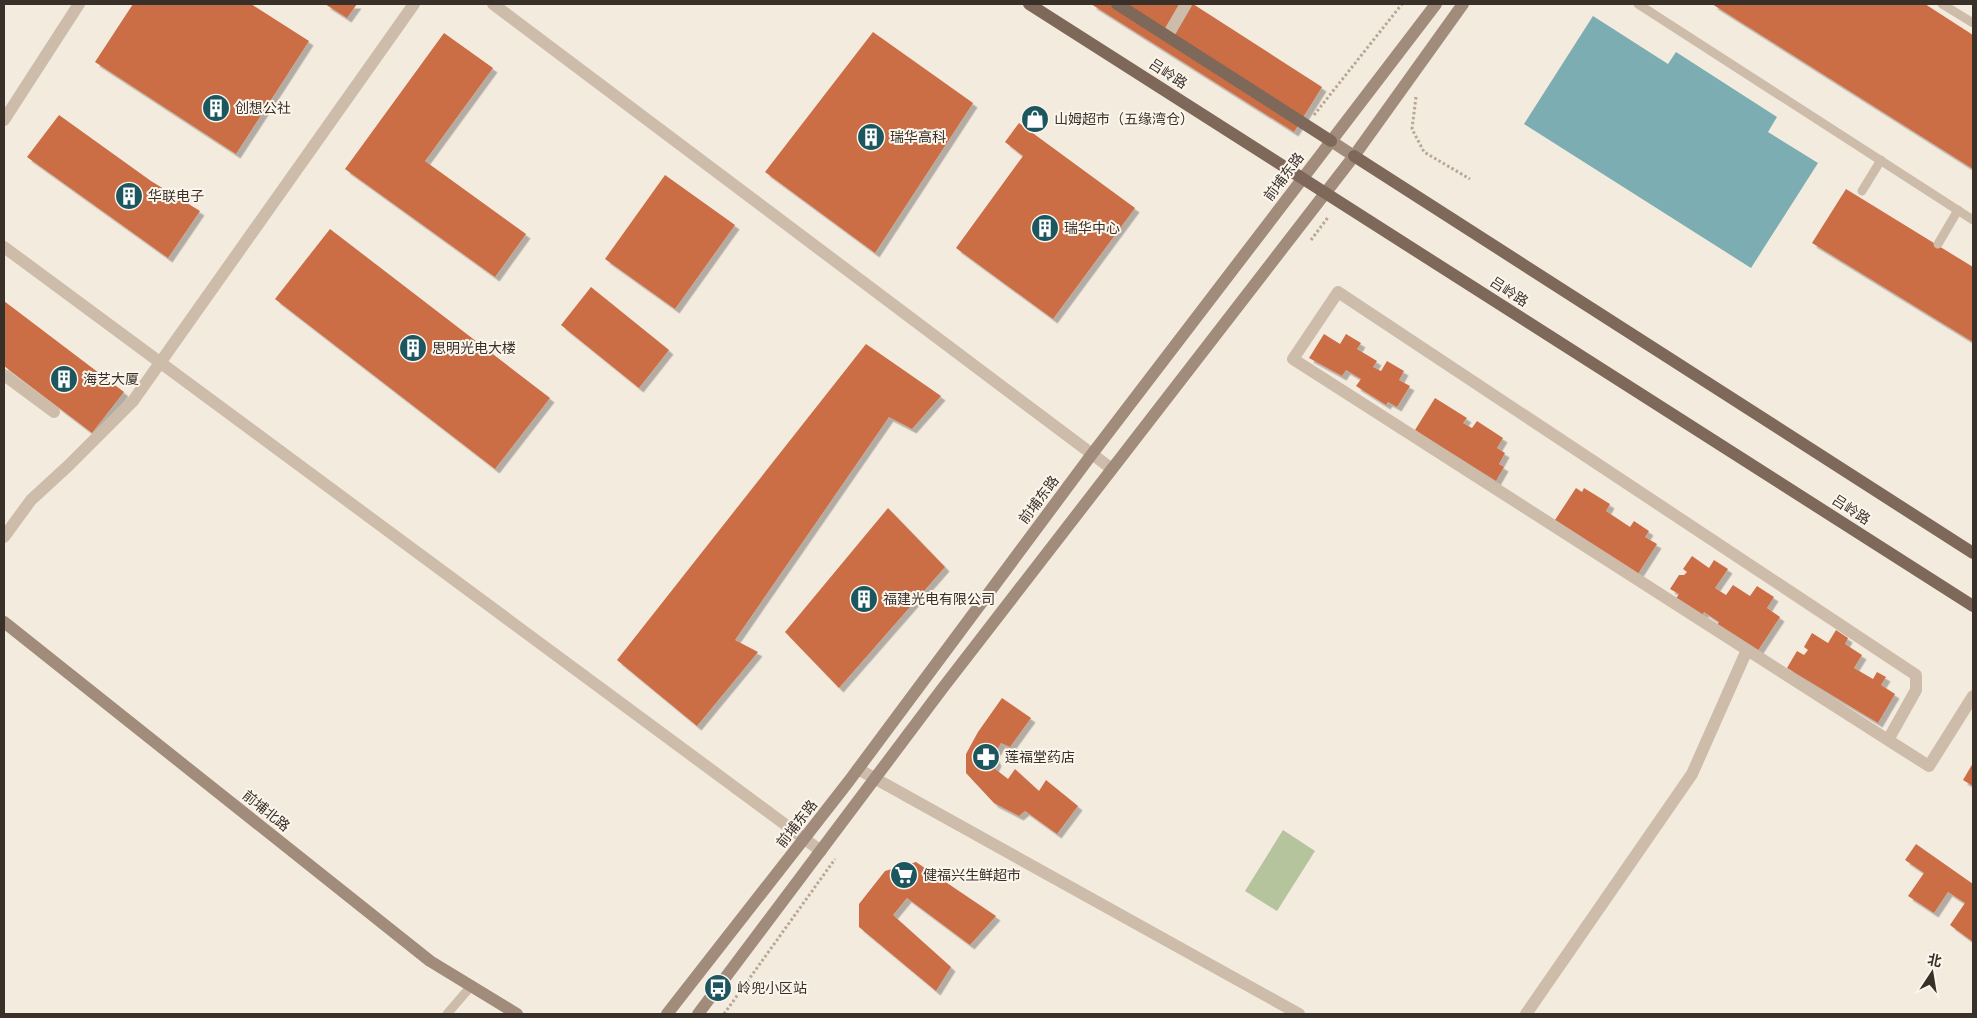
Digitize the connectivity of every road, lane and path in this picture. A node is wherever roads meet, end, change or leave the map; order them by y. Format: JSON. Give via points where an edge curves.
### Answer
{"nodes":[{"id":1,"x":79,"y":4,"type":"edge"},
{"id":2,"x":414,"y":4,"type":"edge"},
{"id":3,"x":493,"y":4,"type":"edge"},
{"id":4,"x":1030,"y":4,"type":"edge"},
{"id":5,"x":1117,"y":4,"type":"edge"},
{"id":6,"x":1186,"y":4,"type":"edge"},
{"id":7,"x":1402,"y":4,"type":"edge"},
{"id":8,"x":1436,"y":4,"type":"edge"},
{"id":9,"x":1464,"y":4,"type":"edge"},
{"id":10,"x":1638,"y":4,"type":"edge"},
{"id":11,"x":1942,"y":4,"type":"edge"},
{"id":12,"x":1973,"y":23,"type":"edge"},
{"id":13,"x":1168,"y":36,"type":"junction"},
{"id":14,"x":1420,"y":91,"type":"dead end"},
{"id":15,"x":4,"y":120,"type":"edge"},
{"id":16,"x":1307,"y":124,"type":"junction"},
{"id":17,"x":1331,"y":140,"type":"junction"},
{"id":18,"x":1354,"y":156,"type":"junction"},
{"id":19,"x":1881,"y":160,"type":"junction"},
{"id":20,"x":1302,"y":178,"type":"junction"},
{"id":21,"x":1470,"y":180,"type":"dead end"},
{"id":22,"x":1862,"y":190,"type":"dead end"},
{"id":23,"x":1325,"y":192,"type":"junction"},
{"id":24,"x":1958,"y":210,"type":"junction"},
{"id":25,"x":1329,"y":216,"type":"dead end"},
{"id":26,"x":1973,"y":220,"type":"edge"},
{"id":27,"x":1310,"y":240,"type":"dead end"},
{"id":28,"x":1938,"y":244,"type":"dead end"},
{"id":29,"x":4,"y":247,"type":"edge"},
{"id":30,"x":160,"y":363,"type":"junction"},
{"id":31,"x":4,"y":375,"type":"edge"},
{"id":32,"x":54,"y":412,"type":"dead end"},
{"id":33,"x":1092,"y":454,"type":"junction"},
{"id":34,"x":1112,"y":468,"type":"junction"},
{"id":35,"x":4,"y":537,"type":"edge"},
{"id":36,"x":1973,"y":553,"type":"edge"},
{"id":37,"x":1973,"y":606,"type":"edge"},
{"id":38,"x":4,"y":622,"type":"edge"},
{"id":39,"x":1747,"y":650,"type":"junction"},
{"id":40,"x":1973,"y":696,"type":"edge"},
{"id":41,"x":1888,"y":740,"type":"junction"},
{"id":42,"x":858,"y":769,"type":"junction"},
{"id":43,"x":875,"y":778,"type":"junction"},
{"id":44,"x":804,"y":838,"type":"junction"},
{"id":45,"x":821,"y":851,"type":"junction"},
{"id":46,"x":836,"y":858,"type":"dead end"},
{"id":47,"x":472,"y":986,"type":"junction"},
{"id":48,"x":448,"y":1014,"type":"edge"},
{"id":49,"x":517,"y":1014,"type":"edge"},
{"id":50,"x":667,"y":1014,"type":"edge"},
{"id":51,"x":698,"y":1014,"type":"edge"},
{"id":52,"x":724,"y":1014,"type":"edge"},
{"id":53,"x":1299,"y":1014,"type":"edge"},
{"id":54,"x":1526,"y":1014,"type":"edge"}],
"edges":[{"from":1,"to":15,"type":"street"},
{"from":2,"to":30,"type":"street"},
{"from":3,"to":33,"type":"street"},
{"from":4,"to":20,"type":"main road","name":"吕岭路"},
{"from":5,"to":13,"type":"main road"},
{"from":6,"to":13,"type":"street"},
{"from":7,"to":16,"type":"path"},
{"from":8,"to":17,"type":"main road","name":"前埔东路"},
{"from":9,"to":18,"type":"main road"},
{"from":10,"to":19,"type":"lane"},
{"from":11,"to":12,"type":"lane"},
{"from":13,"to":16,"type":"main road"},
{"from":14,"to":21,"type":"path","via":[[1415,100],[1412,129],[1424,152]]},
{"from":16,"to":17,"type":"main road"},
{"from":17,"to":18,"type":"main road"},
{"from":17,"to":20,"type":"main road","name":"前埔东路"},
{"from":18,"to":23,"type":"main road"},
{"from":18,"to":36,"type":"main road"},
{"from":19,"to":22,"type":"lane"},
{"from":19,"to":24,"type":"lane"},
{"from":20,"to":23,"type":"main road","name":"吕岭路"},
{"from":20,"to":33,"type":"main road","name":"前埔东路"},
{"from":23,"to":34,"type":"main road"},
{"from":23,"to":37,"type":"main road","name":"吕岭路"},
{"from":24,"to":26,"type":"lane"},
{"from":24,"to":28,"type":"lane"},
{"from":25,"to":27,"type":"path"},
{"from":29,"to":30,"type":"street"},
{"from":30,"to":35,"type":"street","via":[[133,401],[31,500]]},
{"from":30,"to":44,"type":"street"},
{"from":31,"to":32,"type":"street"},
{"from":33,"to":34,"type":"street"},
{"from":33,"to":42,"type":"main road","name":"前埔东路"},
{"from":34,"to":43,"type":"main road"},
{"from":38,"to":47,"type":"main road","name":"前埔北路","via":[[430,961]]},
{"from":39,"to":41,"type":"street"},
{"from":39,"to":41,"type":"street","via":[[1293,359],[1338,292],[1916,675],[1916,690]]},
{"from":39,"to":54,"type":"street","via":[[1692,774]]},
{"from":40,"to":41,"type":"street","via":[[1929,766]]},
{"from":42,"to":43,"type":"street"},
{"from":42,"to":44,"type":"main road","name":"前埔东路"},
{"from":43,"to":45,"type":"main road"},
{"from":43,"to":53,"type":"street"},
{"from":44,"to":45,"type":"street"},
{"from":44,"to":50,"type":"main road","name":"前埔东路"},
{"from":45,"to":51,"type":"main road"},
{"from":46,"to":52,"type":"path"},
{"from":47,"to":48,"type":"lane"},
{"from":47,"to":49,"type":"main road","name":"前埔北路"}]}
